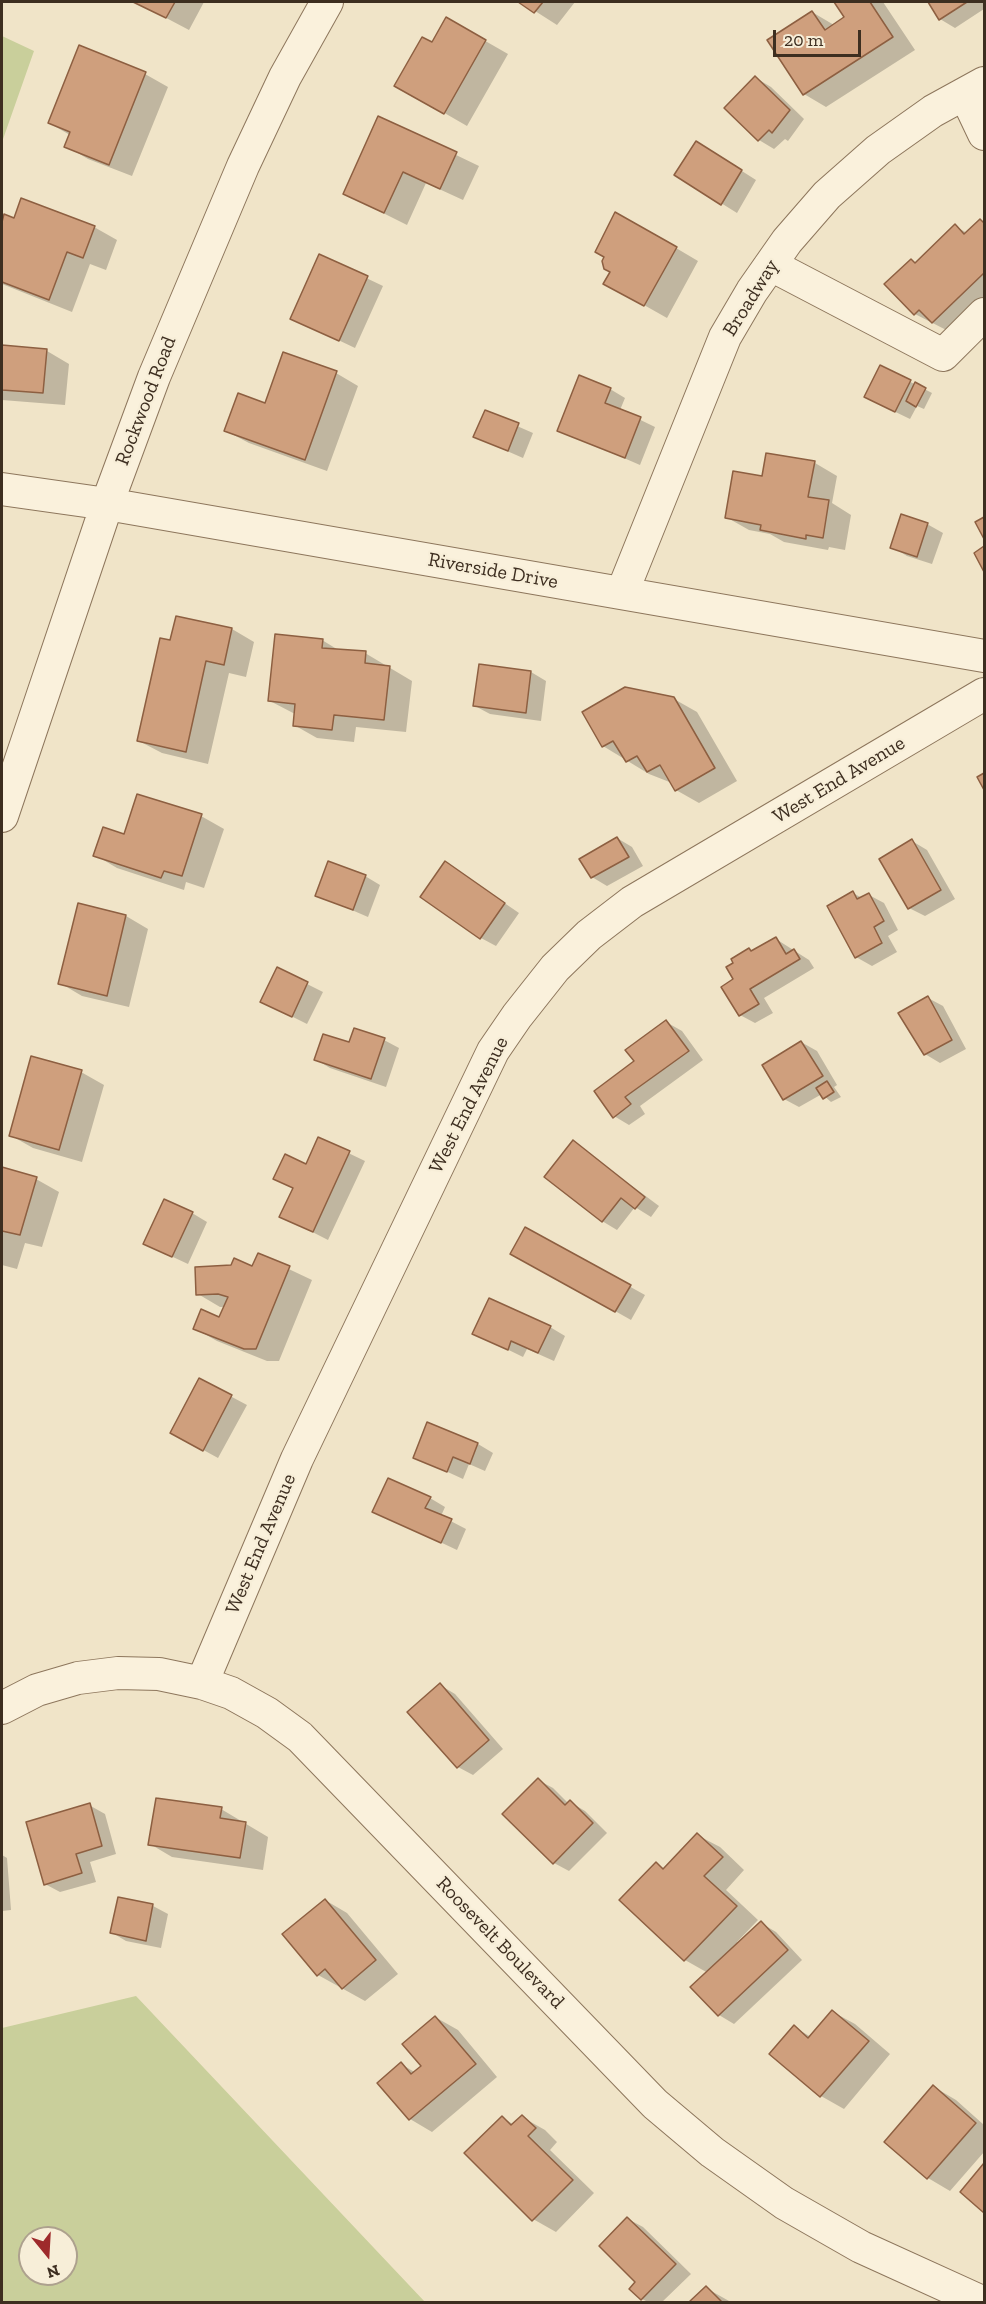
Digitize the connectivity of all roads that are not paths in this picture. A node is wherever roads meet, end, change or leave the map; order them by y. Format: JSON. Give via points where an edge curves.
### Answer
{"nodes":[{"id":1,"x":327,"y":2,"type":"edge"},
{"id":2,"x":975,"y":88,"type":"edge"},
{"id":3,"x":984,"y":134,"type":"edge"},
{"id":4,"x":771,"y":265,"type":"junction"},
{"id":5,"x":984,"y":314,"type":"edge"},
{"id":6,"x":2,"y":489,"type":"edge"},
{"id":7,"x":107,"y":504,"type":"junction"},
{"id":8,"x":622,"y":593,"type":"junction"},
{"id":9,"x":984,"y":656,"type":"edge"},
{"id":10,"x":984,"y":694,"type":"edge"},
{"id":11,"x":2,"y":816,"type":"edge"},
{"id":12,"x":202,"y":1683,"type":"junction"},
{"id":13,"x":2,"y":1708,"type":"edge"},
{"id":14,"x":982,"y":2302,"type":"edge"}],
"edges":[{"from":1,"to":7,"type":"street","name":"Rockwood Road","via":[[285,77],[243,166],[154,377]]},
{"from":2,"to":3,"type":"street"},
{"from":2,"to":4,"type":"street","name":"Broadway","via":[[933,111],[878,150],[827,195]]},
{"from":4,"to":5,"type":"street","via":[[943,355]]},
{"from":4,"to":8,"type":"street","name":"Broadway","via":[[725,337]]},
{"from":6,"to":7,"type":"street","name":"Riverside Drive"},
{"from":7,"to":8,"type":"street","name":"Riverside Drive"},
{"from":7,"to":11,"type":"street","name":"Rockwood Road"},
{"from":8,"to":9,"type":"street","name":"Riverside Drive"},
{"from":10,"to":12,"type":"street","name":"West End Avenue","via":[[632,902],[555,968],[517,1016],[493,1051],[297,1459]]},
{"from":12,"to":13,"type":"street","name":"Roosevelt Boulevard","via":[[159,1674],[118,1673],[37,1689]]},
{"from":12,"to":14,"type":"street","name":"Roosevelt Boulevard","via":[[267,1713],[300,1737],[656,2104],[712,2152],[784,2203],[861,2247]]}]}
